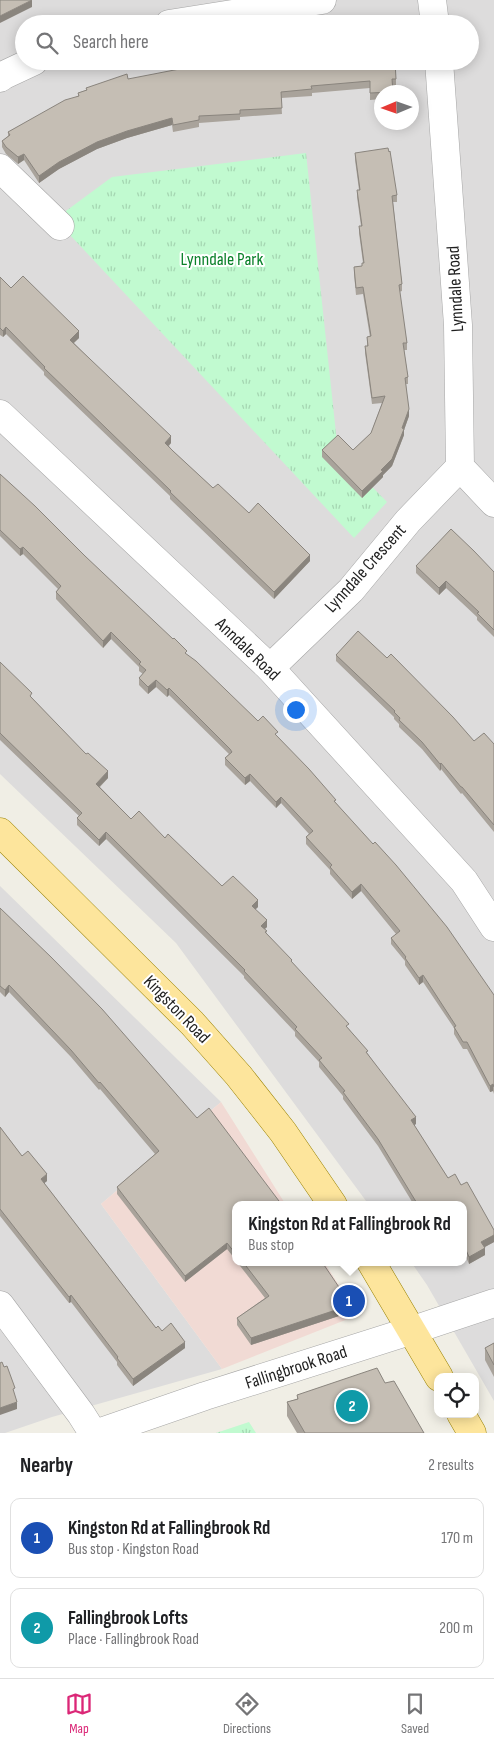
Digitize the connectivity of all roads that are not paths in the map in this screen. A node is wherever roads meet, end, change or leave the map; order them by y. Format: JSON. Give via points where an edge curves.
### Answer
{"nodes":[{"id":1,"x":322,"y":0,"type":"edge"},
{"id":2,"x":432,"y":0,"type":"edge"},
{"id":3,"x":226,"y":15,"type":"edge"},
{"id":4,"x":434,"y":15,"type":"edge"},
{"id":5,"x":16,"y":70,"type":"edge"},
{"id":6,"x":440,"y":70,"type":"edge"},
{"id":7,"x":0,"y":78,"type":"edge"},
{"id":8,"x":0,"y":168,"type":"edge"},
{"id":9,"x":60,"y":226,"type":"dead end"},
{"id":10,"x":0,"y":414,"type":"edge"},
{"id":11,"x":460,"y":467,"type":"junction"},
{"id":12,"x":494,"y":503,"type":"edge"},
{"id":13,"x":270,"y":668,"type":"junction"},
{"id":14,"x":0,"y":832,"type":"edge"},
{"id":15,"x":494,"y":927,"type":"edge"},
{"id":16,"x":330,"y":1201,"type":"edge"},
{"id":17,"x":373,"y":1266,"type":"edge"},
{"id":18,"x":494,"y":1302,"type":"edge"},
{"id":19,"x":0,"y":1305,"type":"edge"},
{"id":20,"x":413,"y":1330,"type":"junction"},
{"id":21,"x":438,"y":1373,"type":"edge"},
{"id":22,"x":463,"y":1418,"type":"edge"},
{"id":23,"x":93,"y":1433,"type":"edge"},
{"id":24,"x":98,"y":1433,"type":"edge"},
{"id":25,"x":472,"y":1433,"type":"edge"}],
"edges":[{"from":1,"to":3,"type":"street"},
{"from":2,"to":4,"type":"street"},
{"from":5,"to":7,"type":"street"},
{"from":6,"to":11,"type":"street","name":"Lynndale Road","via":[[458,325]]},
{"from":8,"to":9,"type":"street"},
{"from":10,"to":13,"type":"street","name":"Anndale Road"},
{"from":11,"to":12,"type":"street"},
{"from":11,"to":13,"type":"street","name":"Lynndale Crescent","via":[[408,521],[351,590]]},
{"from":13,"to":15,"type":"street","name":"Anndale Road","via":[[464,881]]},
{"from":14,"to":16,"type":"main road","name":"Kingston Road","via":[[192,1023],[283,1132]]},
{"from":17,"to":20,"type":"main road"},
{"from":18,"to":20,"type":"street","name":"Fallingbrook Road"},
{"from":19,"to":23,"type":"street"},
{"from":20,"to":21,"type":"main road"},
{"from":20,"to":24,"type":"street","name":"Fallingbrook Road"},
{"from":22,"to":25,"type":"main road"}]}
